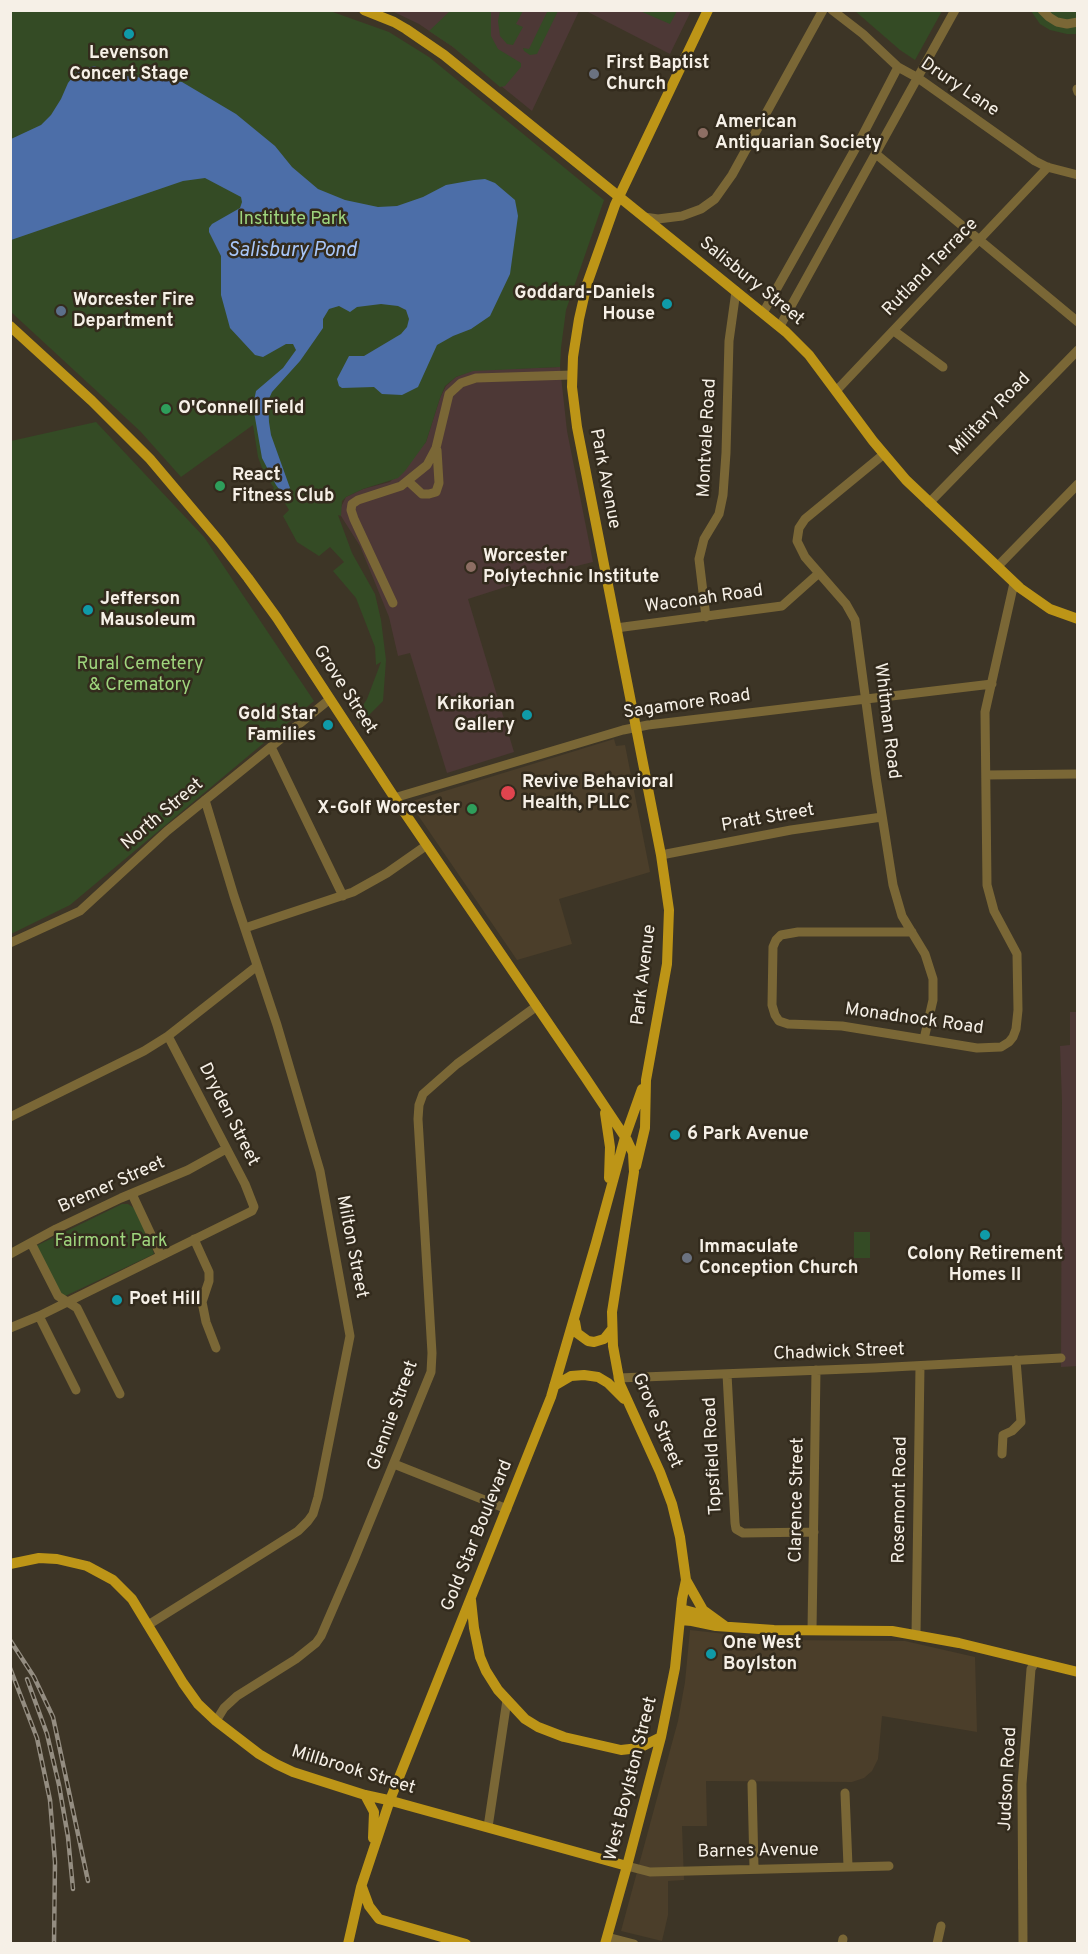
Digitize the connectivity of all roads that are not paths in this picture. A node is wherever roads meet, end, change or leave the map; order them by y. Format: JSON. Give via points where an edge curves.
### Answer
{"nodes":[{"id":1,"x":364,"y":10,"type":"edge"},
{"id":2,"x":708,"y":10,"type":"edge"},
{"id":3,"x":824,"y":10,"type":"edge"},
{"id":4,"x":832,"y":10,"type":"edge"},
{"id":5,"x":955,"y":10,"type":"edge"},
{"id":6,"x":1042,"y":10,"type":"edge"},
{"id":7,"x":1077,"y":22,"type":"edge"},
{"id":8,"x":898,"y":68,"type":"junction"},
{"id":9,"x":918,"y":78,"type":"junction"},
{"id":10,"x":876,"y":154,"type":"junction"},
{"id":11,"x":1048,"y":167,"type":"junction"},
{"id":12,"x":1077,"y":175,"type":"edge"},
{"id":13,"x":619,"y":197,"type":"junction"},
{"id":14,"x":644,"y":217,"type":"junction"},
{"id":15,"x":980,"y":241,"type":"junction"},
{"id":16,"x":736,"y":291,"type":"junction"},
{"id":17,"x":763,"y":313,"type":"junction"},
{"id":18,"x":1077,"y":322,"type":"edge"},
{"id":19,"x":10,"y":326,"type":"edge"},
{"id":20,"x":780,"y":326,"type":"junction"},
{"id":21,"x":894,"y":331,"type":"junction"},
{"id":22,"x":1077,"y":350,"type":"edge"},
{"id":23,"x":943,"y":367,"type":"dead end"},
{"id":24,"x":572,"y":375,"type":"junction"},
{"id":25,"x":836,"y":391,"type":"junction"},
{"id":26,"x":436,"y":448,"type":"junction"},
{"id":27,"x":884,"y":454,"type":"junction"},
{"id":28,"x":408,"y":481,"type":"junction"},
{"id":29,"x":1077,"y":484,"type":"edge"},
{"id":30,"x":929,"y":502,"type":"junction"},
{"id":31,"x":997,"y":567,"type":"junction"},
{"id":32,"x":819,"y":573,"type":"junction"},
{"id":33,"x":1014,"y":583,"type":"junction"},
{"id":34,"x":393,"y":603,"type":"dead end"},
{"id":35,"x":706,"y":616,"type":"junction"},
{"id":36,"x":1077,"y":619,"type":"edge"},
{"id":37,"x":616,"y":628,"type":"junction"},
{"id":38,"x":992,"y":684,"type":"junction"},
{"id":39,"x":330,"y":699,"type":"junction"},
{"id":40,"x":866,"y":699,"type":"junction"},
{"id":41,"x":636,"y":727,"type":"junction"},
{"id":42,"x":271,"y":747,"type":"junction"},
{"id":43,"x":1077,"y":774,"type":"edge"},
{"id":44,"x":986,"y":775,"type":"junction"},
{"id":45,"x":394,"y":798,"type":"junction"},
{"id":46,"x":205,"y":800,"type":"junction"},
{"id":47,"x":882,"y":817,"type":"junction"},
{"id":48,"x":427,"y":845,"type":"junction"},
{"id":49,"x":661,"y":855,"type":"junction"},
{"id":50,"x":343,"y":896,"type":"junction"},
{"id":51,"x":245,"y":928,"type":"junction"},
{"id":52,"x":912,"y":932,"type":"junction"},
{"id":53,"x":10,"y":944,"type":"edge"},
{"id":54,"x":257,"y":966,"type":"junction"},
{"id":55,"x":537,"y":1006,"type":"junction"},
{"id":56,"x":168,"y":1036,"type":"junction"},
{"id":57,"x":924,"y":1039,"type":"junction"},
{"id":58,"x":646,"y":1080,"type":"junction"},
{"id":59,"x":605,"y":1109,"type":"junction"},
{"id":60,"x":10,"y":1117,"type":"edge"},
{"id":61,"x":624,"y":1137,"type":"junction"},
{"id":62,"x":226,"y":1149,"type":"junction"},
{"id":63,"x":634,"y":1172,"type":"junction"},
{"id":64,"x":132,"y":1194,"type":"junction"},
{"id":65,"x":604,"y":1214,"type":"junction"},
{"id":66,"x":194,"y":1239,"type":"junction"},
{"id":67,"x":31,"y":1243,"type":"junction"},
{"id":68,"x":10,"y":1254,"type":"edge"},
{"id":69,"x":161,"y":1256,"type":"junction"},
{"id":70,"x":67,"y":1302,"type":"junction"},
{"id":71,"x":39,"y":1316,"type":"junction"},
{"id":72,"x":574,"y":1318,"type":"junction"},
{"id":73,"x":10,"y":1328,"type":"edge"},
{"id":74,"x":612,"y":1329,"type":"junction"},
{"id":75,"x":216,"y":1348,"type":"dead end"},
{"id":76,"x":1061,"y":1358,"type":"dead end"},
{"id":77,"x":1016,"y":1360,"type":"junction"},
{"id":78,"x":920,"y":1366,"type":"junction"},
{"id":79,"x":816,"y":1370,"type":"junction"},
{"id":80,"x":727,"y":1374,"type":"junction"},
{"id":81,"x":618,"y":1378,"type":"junction"},
{"id":82,"x":554,"y":1386,"type":"junction"},
{"id":83,"x":76,"y":1390,"type":"dead end"},
{"id":84,"x":120,"y":1394,"type":"dead end"},
{"id":85,"x":628,"y":1404,"type":"junction"},
{"id":86,"x":1002,"y":1454,"type":"dead end"},
{"id":87,"x":394,"y":1464,"type":"junction"},
{"id":88,"x":507,"y":1509,"type":"junction"},
{"id":89,"x":814,"y":1532,"type":"junction"},
{"id":90,"x":10,"y":1564,"type":"edge"},
{"id":91,"x":686,"y":1580,"type":"junction"},
{"id":92,"x":471,"y":1597,"type":"junction"},
{"id":93,"x":680,"y":1615,"type":"junction"},
{"id":94,"x":715,"y":1619,"type":"junction"},
{"id":95,"x":148,"y":1625,"type":"junction"},
{"id":96,"x":725,"y":1626,"type":"junction"},
{"id":97,"x":812,"y":1630,"type":"junction"},
{"id":98,"x":916,"y":1635,"type":"junction"},
{"id":99,"x":1035,"y":1662,"type":"junction"},
{"id":100,"x":1077,"y":1672,"type":"edge"},
{"id":101,"x":507,"y":1700,"type":"junction"},
{"id":102,"x":216,"y":1721,"type":"junction"},
{"id":103,"x":661,"y":1737,"type":"junction"},
{"id":104,"x":752,"y":1785,"type":"dead end"},
{"id":105,"x":845,"y":1793,"type":"dead end"},
{"id":106,"x":365,"y":1795,"type":"junction"},
{"id":107,"x":390,"y":1800,"type":"junction"},
{"id":108,"x":488,"y":1827,"type":"junction"},
{"id":109,"x":373,"y":1850,"type":"junction"},
{"id":110,"x":627,"y":1866,"type":"junction"},
{"id":111,"x":848,"y":1866,"type":"junction"},
{"id":112,"x":889,"y":1866,"type":"dead end"},
{"id":113,"x":754,"y":1868,"type":"junction"},
{"id":114,"x":362,"y":1887,"type":"junction"},
{"id":115,"x":941,"y":1926,"type":"dead end"},
{"id":116,"x":606,"y":1940,"type":"edge"},
{"id":117,"x":348,"y":1944,"type":"edge"},
{"id":118,"x":466,"y":1944,"type":"edge"},
{"id":119,"x":633,"y":1944,"type":"edge"},
{"id":120,"x":937,"y":1944,"type":"edge"},
{"id":121,"x":1023,"y":1944,"type":"edge"}],
"edges":[{"from":1,"to":13,"type":"main road","name":"Salisbury Street","via":[[394,22],[432,46]]},
{"from":2,"to":13,"type":"main road","name":"Park Avenue"},
{"from":3,"to":14,"type":"street","via":[[721,192],[711,203],[689,214],[667,219]]},
{"from":4,"to":8,"type":"street","name":"Drury Lane"},
{"from":5,"to":9,"type":"street"},
{"from":6,"to":7,"type":"street","via":[[1057,22]]},
{"from":8,"to":9,"type":"street","name":"Drury Lane"},
{"from":8,"to":17,"type":"street"},
{"from":9,"to":10,"type":"street"},
{"from":9,"to":11,"type":"street","name":"Drury Lane"},
{"from":10,"to":15,"type":"street"},
{"from":10,"to":20,"type":"street"},
{"from":11,"to":12,"type":"street","name":"Drury Lane"},
{"from":11,"to":15,"type":"street","name":"Rutland Terrace"},
{"from":13,"to":14,"type":"main road","name":"Salisbury Street"},
{"from":13,"to":24,"type":"main road","name":"Park Avenue","via":[[585,291]]},
{"from":14,"to":16,"type":"main road","name":"Salisbury Street"},
{"from":15,"to":18,"type":"street"},
{"from":15,"to":21,"type":"street","name":"Rutland Terrace"},
{"from":16,"to":17,"type":"main road","name":"Salisbury Street"},
{"from":16,"to":35,"type":"street","name":"Montvale Road","via":[[729,341],[722,504],[704,539],[699,559]]},
{"from":17,"to":20,"type":"main road","name":"Salisbury Street"},
{"from":19,"to":39,"type":"main road","name":"Grove Street","via":[[110,418],[165,477],[248,578]]},
{"from":20,"to":25,"type":"main road","name":"Salisbury Street","via":[[804,349]]},
{"from":21,"to":23,"type":"street"},
{"from":21,"to":25,"type":"street","name":"Rutland Terrace"},
{"from":22,"to":30,"type":"street","name":"Military Road"},
{"from":24,"to":26,"type":"street","via":[[476,378],[461,383],[448,398]]},
{"from":24,"to":37,"type":"main road","name":"Park Avenue","via":[[578,434]]},
{"from":25,"to":27,"type":"main road","name":"Salisbury Street"},
{"from":26,"to":28,"type":"street","via":[[431,460]]},
{"from":26,"to":28,"type":"street","via":[[436,492],[422,494]]},
{"from":27,"to":30,"type":"main road","name":"Salisbury Street"},
{"from":27,"to":32,"type":"street","name":"Whitman Road","via":[[799,528],[800,549]]},
{"from":28,"to":34,"type":"street","via":[[358,500],[351,508]]},
{"from":29,"to":31,"type":"street"},
{"from":30,"to":31,"type":"main road","name":"Salisbury Street"},
{"from":31,"to":33,"type":"main road","name":"Salisbury Street"},
{"from":32,"to":35,"type":"street","name":"Waconah Road","via":[[782,606]]},
{"from":32,"to":40,"type":"street","name":"Whitman Road","via":[[852,614]]},
{"from":33,"to":36,"type":"main road","name":"Salisbury Street","via":[[1050,609]]},
{"from":33,"to":38,"type":"street","name":"Monadnock Road"},
{"from":35,"to":37,"type":"street","name":"Waconah Road"},
{"from":37,"to":41,"type":"main road","name":"Park Avenue"},
{"from":38,"to":40,"type":"street","name":"Sagamore Road"},
{"from":38,"to":44,"type":"street","name":"Monadnock Road","via":[[985,712]]},
{"from":39,"to":42,"type":"street","name":"North Street"},
{"from":39,"to":45,"type":"main road","name":"Grove Street"},
{"from":40,"to":41,"type":"street","name":"Sagamore Road"},
{"from":40,"to":47,"type":"street","name":"Whitman Road"},
{"from":41,"to":45,"type":"street","name":"Sagamore Road"},
{"from":41,"to":49,"type":"main road","name":"Park Avenue"},
{"from":42,"to":46,"type":"street","name":"North Street"},
{"from":42,"to":50,"type":"street"},
{"from":43,"to":44,"type":"street"},
{"from":44,"to":57,"type":"street","name":"Monadnock Road","via":[[987,885],[993,908],[1017,954],[1016,1032],[1006,1044],[989,1048]]},
{"from":45,"to":48,"type":"main road","name":"Grove Street"},
{"from":46,"to":51,"type":"street","name":"Milton Street"},
{"from":46,"to":53,"type":"street","name":"North Street","via":[[80,911]]},
{"from":47,"to":49,"type":"street","name":"Pratt Street"},
{"from":47,"to":52,"type":"street","name":"Whitman Road","via":[[899,909]]},
{"from":48,"to":50,"type":"street","via":[[387,873]]},
{"from":48,"to":55,"type":"main road","name":"Grove Street"},
{"from":49,"to":58,"type":"main road","name":"Park Avenue","via":[[669,910],[669,944]]},
{"from":50,"to":51,"type":"street"},
{"from":51,"to":54,"type":"street","name":"Milton Street"},
{"from":52,"to":57,"type":"street","name":"Whitman Road","via":[[933,979],[933,1000]]},
{"from":52,"to":57,"type":"street","name":"Monadnock Road","via":[[781,935],[772,947],[772,1005],[777,1018],[788,1024],[833,1025]]},
{"from":54,"to":56,"type":"street"},
{"from":54,"to":95,"type":"street","name":"Milton Street","via":[[320,1171],[350,1336],[313,1514],[297,1531]]},
{"from":55,"to":59,"type":"main road","name":"Grove Street"},
{"from":55,"to":87,"type":"street","name":"Glennie Street","via":[[447,1072],[425,1091],[420,1103],[432,1360]]},
{"from":56,"to":60,"type":"street"},
{"from":56,"to":62,"type":"street","name":"Dryden Street"},
{"from":58,"to":61,"type":"main road","name":"Park Avenue"},
{"from":58,"to":63,"type":"main road","name":"Park Avenue","via":[[645,1128]]},
{"from":59,"to":61,"type":"main road","name":"Grove Street"},
{"from":59,"to":65,"type":"main road","name":"Grove Street","via":[[610,1158]]},
{"from":61,"to":63,"type":"main road","name":"Grove Street","via":[[633,1153]]},
{"from":61,"to":65,"type":"main road","name":"Gold Star Boulevard"},
{"from":62,"to":64,"type":"street","name":"Bremer Street"},
{"from":62,"to":66,"type":"street","name":"Dryden Street","via":[[254,1207]]},
{"from":63,"to":74,"type":"main road","name":"Grove Street"},
{"from":64,"to":67,"type":"street","name":"Bremer Street"},
{"from":64,"to":69,"type":"street"},
{"from":65,"to":72,"type":"main road","name":"Gold Star Boulevard"},
{"from":66,"to":69,"type":"street"},
{"from":66,"to":75,"type":"street","via":[[209,1272],[202,1302]]},
{"from":67,"to":68,"type":"street","name":"Bremer Street"},
{"from":67,"to":70,"type":"street","via":[[58,1296]]},
{"from":69,"to":70,"type":"street"},
{"from":70,"to":71,"type":"street"},
{"from":70,"to":84,"type":"street","via":[[76,1308]]},
{"from":71,"to":73,"type":"street"},
{"from":71,"to":83,"type":"street"},
{"from":72,"to":74,"type":"main road","via":[[577,1333],[588,1341],[604,1338]]},
{"from":72,"to":82,"type":"main road","name":"Gold Star Boulevard"},
{"from":74,"to":81,"type":"main road","name":"Grove Street"},
{"from":76,"to":77,"type":"street","name":"Chadwick Street"},
{"from":77,"to":78,"type":"street","name":"Chadwick Street"},
{"from":77,"to":86,"type":"street","via":[[1021,1422],[1003,1435]]},
{"from":78,"to":79,"type":"street","name":"Chadwick Street"},
{"from":78,"to":98,"type":"street","name":"Rosemont Road"},
{"from":79,"to":80,"type":"street","name":"Chadwick Street"},
{"from":79,"to":89,"type":"street","name":"Clarence Street"},
{"from":80,"to":81,"type":"street","name":"Chadwick Street"},
{"from":80,"to":89,"type":"street","name":"Topsfield Road","via":[[736,1528],[743,1533]]},
{"from":81,"to":85,"type":"main road","name":"Grove Street"},
{"from":82,"to":85,"type":"main road","via":[[571,1376],[598,1377]]},
{"from":82,"to":88,"type":"main road","name":"Gold Star Boulevard"},
{"from":85,"to":91,"type":"main road","name":"Grove Street","via":[[672,1504]]},
{"from":87,"to":88,"type":"street"},
{"from":87,"to":102,"type":"street","name":"Glennie Street","via":[[321,1636],[297,1659],[232,1699]]},
{"from":88,"to":92,"type":"main road","name":"Gold Star Boulevard"},
{"from":89,"to":97,"type":"street","name":"Clarence Street"},
{"from":90,"to":95,"type":"main road","name":"Millbrook Street","via":[[49,1558],[96,1570],[127,1593]]},
{"from":91,"to":93,"type":"main road","name":"Grove Street"},
{"from":91,"to":94,"type":"main road","via":[[699,1605]]},
{"from":92,"to":101,"type":"main road","via":[[482,1664]]},
{"from":92,"to":107,"type":"main road","name":"Gold Star Boulevard"},
{"from":93,"to":94,"type":"main road"},
{"from":93,"to":96,"type":"main road"},
{"from":93,"to":103,"type":"main road","name":"West Boylston Street","via":[[675,1668]]},
{"from":94,"to":96,"type":"main road"},
{"from":95,"to":102,"type":"main road","name":"Millbrook Street","via":[[192,1698]]},
{"from":96,"to":97,"type":"main road"},
{"from":97,"to":98,"type":"main road"},
{"from":98,"to":99,"type":"main road"},
{"from":99,"to":100,"type":"main road"},
{"from":99,"to":121,"type":"street","name":"Judson Road","via":[[1031,1670],[1022,1784]]},
{"from":101,"to":103,"type":"main road","via":[[538,1727],[608,1749],[635,1749]]},
{"from":101,"to":108,"type":"street"},
{"from":102,"to":106,"type":"main road","name":"Millbrook Street","via":[[276,1764]]},
{"from":103,"to":110,"type":"main road","name":"West Boylston Street"},
{"from":104,"to":113,"type":"street"},
{"from":105,"to":111,"type":"street"},
{"from":106,"to":107,"type":"main road","name":"Millbrook Street"},
{"from":106,"to":109,"type":"main road","via":[[374,1812]]},
{"from":107,"to":108,"type":"main road","name":"Millbrook Street"},
{"from":107,"to":109,"type":"main road","name":"Gold Star Boulevard"},
{"from":108,"to":110,"type":"main road","name":"Millbrook Street"},
{"from":109,"to":114,"type":"main road","name":"Gold Star Boulevard"},
{"from":110,"to":113,"type":"street","name":"Barnes Avenue","via":[[650,1872]]},
{"from":110,"to":116,"type":"main road","name":"West Boylston Street"},
{"from":111,"to":112,"type":"street","name":"Barnes Avenue"},
{"from":111,"to":113,"type":"street","name":"Barnes Avenue"},
{"from":114,"to":117,"type":"main road","name":"Gold Star Boulevard"},
{"from":114,"to":118,"type":"main road","via":[[379,1918]]},
{"from":115,"to":120,"type":"street"},
{"from":116,"to":119,"type":"street"}]}
